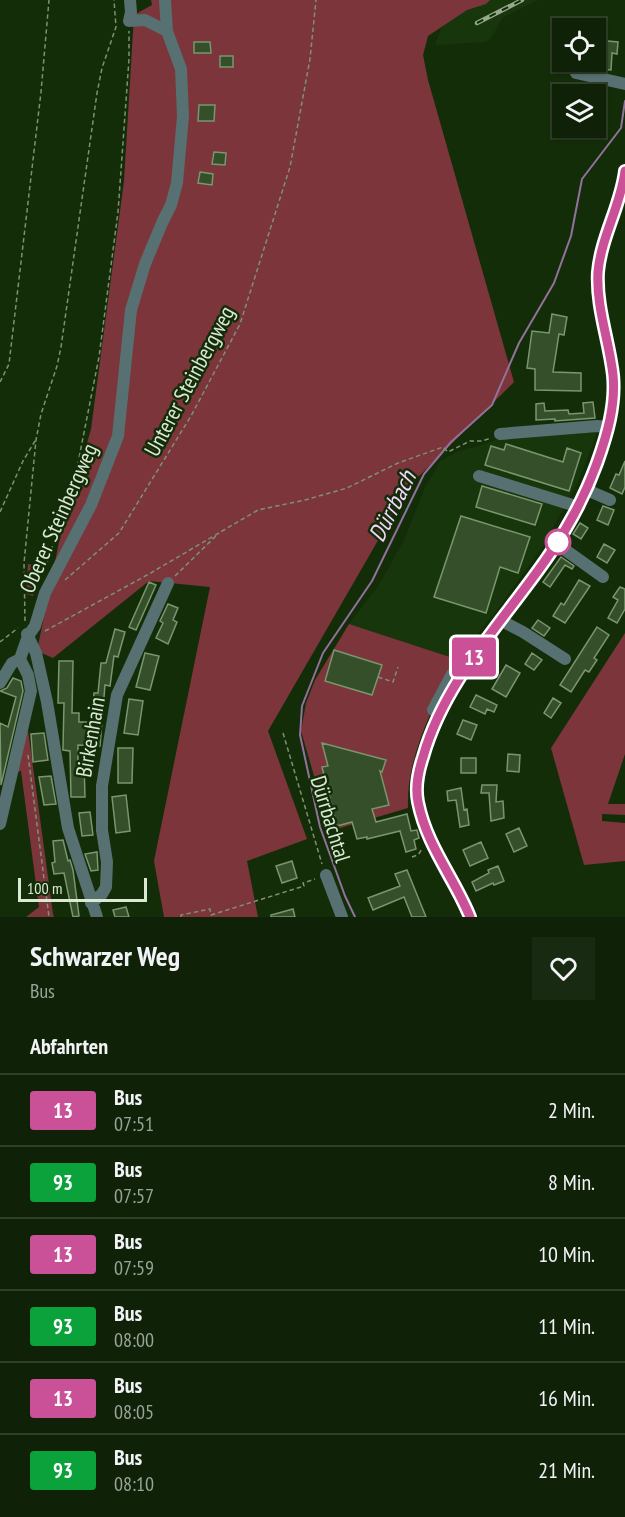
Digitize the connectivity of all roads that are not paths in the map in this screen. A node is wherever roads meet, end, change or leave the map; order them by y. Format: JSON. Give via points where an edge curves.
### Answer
{"nodes":[{"id":1,"x":130,"y":0,"type":"edge"},
{"id":2,"x":165,"y":0,"type":"edge"},
{"id":3,"x":167,"y":30,"type":"junction"},
{"id":4,"x":576,"y":73,"type":"dead end"},
{"id":5,"x":625,"y":84,"type":"edge"},
{"id":6,"x":625,"y":171,"type":"edge"},
{"id":7,"x":617,"y":385,"type":"edge"},
{"id":8,"x":625,"y":399,"type":"edge"},
{"id":9,"x":608,"y":427,"type":"junction"},
{"id":10,"x":500,"y":434,"type":"road end"},
{"id":11,"x":479,"y":476,"type":"dead end"},
{"id":12,"x":587,"y":490,"type":"junction"},
{"id":13,"x":610,"y":500,"type":"dead end"},
{"id":14,"x":579,"y":507,"type":"junction"},
{"id":15,"x":556,"y":544,"type":"junction"},
{"id":16,"x":603,"y":577,"type":"dead end"},
{"id":17,"x":168,"y":583,"type":"road end"},
{"id":18,"x":500,"y":620,"type":"junction"},
{"id":19,"x":26,"y":629,"type":"junction"},
{"id":20,"x":20,"y":659,"type":"junction"},
{"id":21,"x":565,"y":659,"type":"dead end"},
{"id":22,"x":0,"y":683,"type":"edge"},
{"id":23,"x":0,"y":824,"type":"edge"},
{"id":24,"x":326,"y":875,"type":"road end"},
{"id":25,"x":91,"y":903,"type":"junction"},
{"id":26,"x":97,"y":917,"type":"edge"},
{"id":27,"x":342,"y":917,"type":"edge"},
{"id":28,"x":470,"y":917,"type":"edge"}],
"edges":[{"from":1,"to":3,"type":"street","via":[[129,21],[145,20]]},
{"from":2,"to":3,"type":"street","name":"Oberer Steinbergweg"},
{"from":3,"to":19,"type":"street","name":"Oberer Steinbergweg","via":[[181,69],[183,116],[177,183],[131,310],[118,436],[91,505],[45,593],[34,626]]},
{"from":4,"to":5,"type":"street"},
{"from":6,"to":7,"type":"street","via":[[598,271],[600,311]]},
{"from":7,"to":8,"type":"street"},
{"from":7,"to":9,"type":"street"},
{"from":9,"to":10,"type":"street"},
{"from":9,"to":12,"type":"street"},
{"from":11,"to":14,"type":"street"},
{"from":12,"to":13,"type":"street"},
{"from":12,"to":14,"type":"street"},
{"from":14,"to":15,"type":"street"},
{"from":15,"to":16,"type":"street"},
{"from":15,"to":18,"type":"street"},
{"from":17,"to":25,"type":"street","name":"Birkenhain","via":[[117,695],[102,786],[106,887]]},
{"from":18,"to":21,"type":"street"},
{"from":18,"to":28,"type":"street","via":[[465,669],[433,727],[418,773],[418,802],[429,839]]},
{"from":19,"to":20,"type":"street","name":"Oberer Steinbergweg"},
{"from":19,"to":25,"type":"street","via":[[47,702],[68,828]]},
{"from":20,"to":22,"type":"street","via":[[12,663]]},
{"from":20,"to":23,"type":"street","via":[[31,691]]},
{"from":24,"to":27,"type":"street","name":"Dürrbachtal"},
{"from":25,"to":26,"type":"street"}]}
